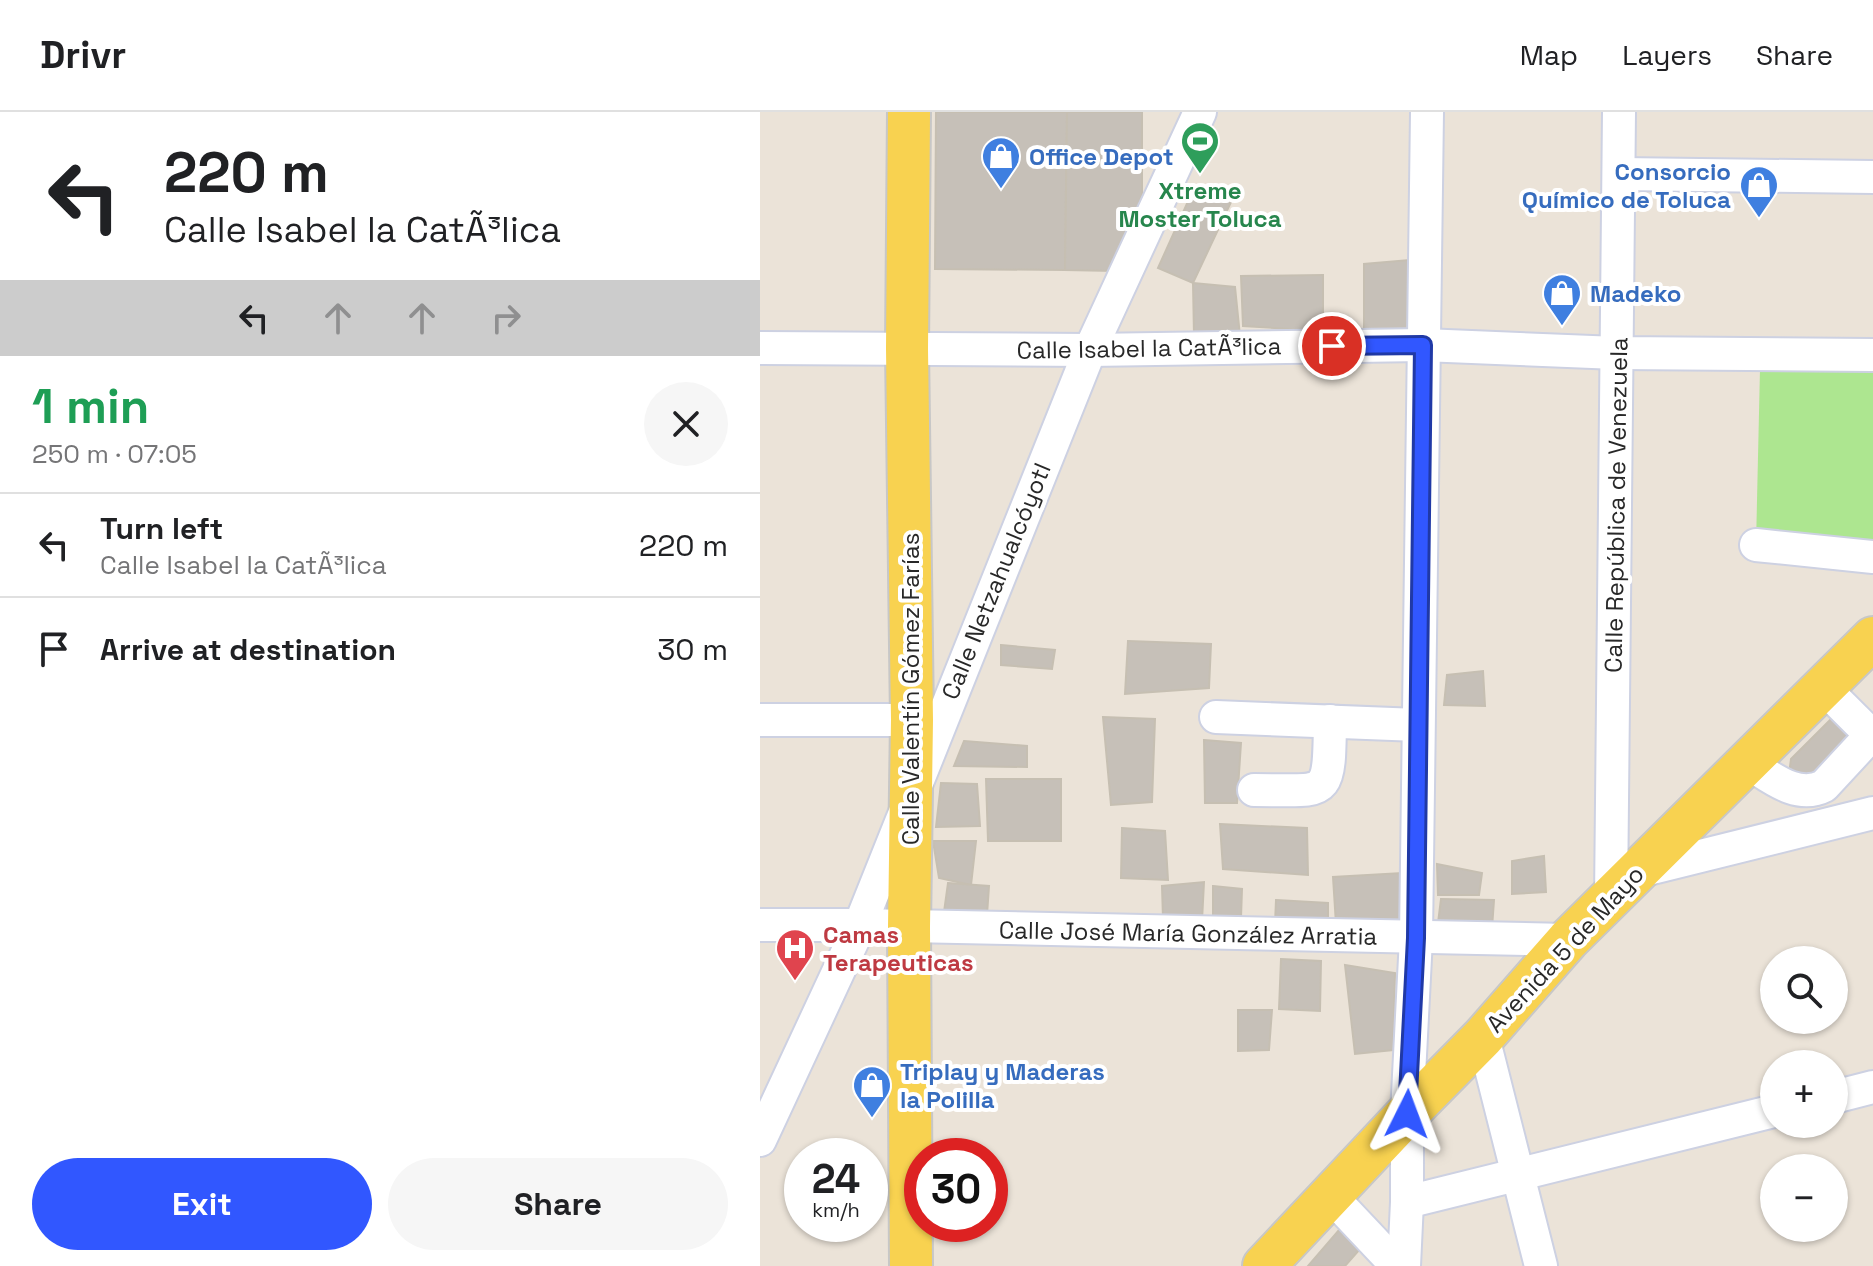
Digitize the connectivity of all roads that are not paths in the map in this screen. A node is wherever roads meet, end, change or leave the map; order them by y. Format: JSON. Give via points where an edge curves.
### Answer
{"nodes":[{"id":1,"x":909,"y":112,"type":"edge"},
{"id":2,"x":1200,"y":112,"type":"edge"},
{"id":3,"x":1427,"y":112,"type":"edge"},
{"id":4,"x":1619,"y":112,"type":"edge"},
{"id":5,"x":1620,"y":174,"type":"junction"},
{"id":6,"x":1873,"y":177,"type":"edge"},
{"id":7,"x":1423,"y":345,"type":"junction"},
{"id":8,"x":760,"y":348,"type":"edge"},
{"id":9,"x":907,"y":349,"type":"junction"},
{"id":10,"x":1090,"y":350,"type":"junction"},
{"id":11,"x":1617,"y":353,"type":"junction"},
{"id":12,"x":1873,"y":355,"type":"edge"},
{"id":13,"x":1756,"y":545,"type":"dead end"},
{"id":14,"x":1873,"y":557,"type":"edge"},
{"id":15,"x":1871,"y":647,"type":"edge"},
{"id":16,"x":1823,"y":687,"type":"junction"},
{"id":17,"x":1216,"y":717,"type":"dead end"},
{"id":18,"x":760,"y":720,"type":"edge"},
{"id":19,"x":912,"y":720,"type":"junction"},
{"id":20,"x":1330,"y":721,"type":"junction"},
{"id":21,"x":1418,"y":725,"type":"junction"},
{"id":22,"x":1872,"y":734,"type":"edge"},
{"id":23,"x":1748,"y":763,"type":"junction"},
{"id":24,"x":1254,"y":790,"type":"dead end"},
{"id":25,"x":911,"y":793,"type":"junction"},
{"id":26,"x":1873,"y":813,"type":"edge"},
{"id":27,"x":1623,"y":886,"type":"junction"},
{"id":28,"x":760,"y":925,"type":"edge"},
{"id":29,"x":860,"y":925,"type":"junction"},
{"id":30,"x":909,"y":927,"type":"junction"},
{"id":31,"x":1416,"y":938,"type":"junction"},
{"id":32,"x":1568,"y":940,"type":"junction"},
{"id":33,"x":1483,"y":1037,"type":"junction"},
{"id":34,"x":1873,"y":1087,"type":"edge"},
{"id":35,"x":1848,"y":1093,"type":"edge"},
{"id":36,"x":1407,"y":1114,"type":"junction"},
{"id":37,"x":1760,"y":1114,"type":"edge"},
{"id":38,"x":760,"y":1140,"type":"edge"},
{"id":39,"x":1517,"y":1174,"type":"junction"},
{"id":40,"x":1330,"y":1195,"type":"junction"},
{"id":41,"x":1407,"y":1202,"type":"junction"},
{"id":42,"x":1389,"y":1262,"type":"edge"},
{"id":43,"x":1270,"y":1264,"type":"edge"},
{"id":44,"x":911,"y":1266,"type":"edge"},
{"id":45,"x":1541,"y":1266,"type":"edge"}],
"edges":[{"from":1,"to":9,"type":"main road","name":"Calle Valentín Gómez Farías"},
{"from":2,"to":10,"type":"street","name":"Calle Netzahualcóyotl"},
{"from":3,"to":7,"type":"street"},
{"from":4,"to":5,"type":"street","name":"Calle República de Venezuela"},
{"from":5,"to":6,"type":"street"},
{"from":5,"to":11,"type":"street","name":"Calle República de Venezuela"},
{"from":7,"to":10,"type":"street","name":"Calle Isabel la CatÃ³lica"},
{"from":7,"to":11,"type":"street","name":"Calle Isabel la CatÃ³lica"},
{"from":7,"to":21,"type":"street"},
{"from":8,"to":9,"type":"street","name":"Calle Isabel la CatÃ³lica"},
{"from":9,"to":10,"type":"street","name":"Calle Isabel la CatÃ³lica"},
{"from":9,"to":19,"type":"main road","name":"Calle Valentín Gómez Farías"},
{"from":10,"to":25,"type":"street","name":"Calle Netzahualcóyotl"},
{"from":11,"to":12,"type":"street","name":"Calle Isabel la CatÃ³lica"},
{"from":11,"to":27,"type":"street","name":"Calle República de Venezuela"},
{"from":13,"to":14,"type":"street"},
{"from":15,"to":16,"type":"main road","name":"Avenida 5 de Mayo"},
{"from":16,"to":22,"type":"street"},
{"from":16,"to":23,"type":"main road","name":"Avenida 5 de Mayo"},
{"from":17,"to":20,"type":"street"},
{"from":18,"to":19,"type":"street"},
{"from":19,"to":25,"type":"main road","name":"Calle Valentín Gómez Farías"},
{"from":20,"to":21,"type":"street"},
{"from":20,"to":24,"type":"street","via":[[1326,781],[1316,790]]},
{"from":21,"to":31,"type":"street"},
{"from":22,"to":23,"type":"street","via":[[1814,791],[1793,788]]},
{"from":23,"to":27,"type":"main road","name":"Avenida 5 de Mayo"},
{"from":25,"to":29,"type":"street","name":"Calle Netzahualcóyotl"},
{"from":25,"to":30,"type":"main road","name":"Calle Valentín Gómez Farías"},
{"from":26,"to":27,"type":"street"},
{"from":27,"to":32,"type":"main road","name":"Avenida 5 de Mayo"},
{"from":28,"to":29,"type":"street","name":"Calle José María González Arratia"},
{"from":29,"to":30,"type":"street","name":"Calle José María González Arratia"},
{"from":29,"to":38,"type":"street","name":"Calle Netzahualcóyotl"},
{"from":30,"to":31,"type":"street","name":"Calle José María González Arratia"},
{"from":30,"to":44,"type":"main road","name":"Calle Valentín Gómez Farías"},
{"from":31,"to":32,"type":"street","name":"Calle José María González Arratia"},
{"from":31,"to":36,"type":"street"},
{"from":32,"to":33,"type":"main road","name":"Avenida 5 de Mayo"},
{"from":33,"to":36,"type":"main road","name":"Avenida 5 de Mayo"},
{"from":33,"to":39,"type":"street"},
{"from":34,"to":35,"type":"street"},
{"from":36,"to":40,"type":"main road","name":"Avenida 5 de Mayo"},
{"from":36,"to":41,"type":"street"},
{"from":37,"to":39,"type":"street"},
{"from":39,"to":41,"type":"street"},
{"from":39,"to":45,"type":"street"},
{"from":40,"to":42,"type":"street"},
{"from":40,"to":43,"type":"main road","name":"Avenida 5 de Mayo"},
{"from":41,"to":42,"type":"street"}]}
